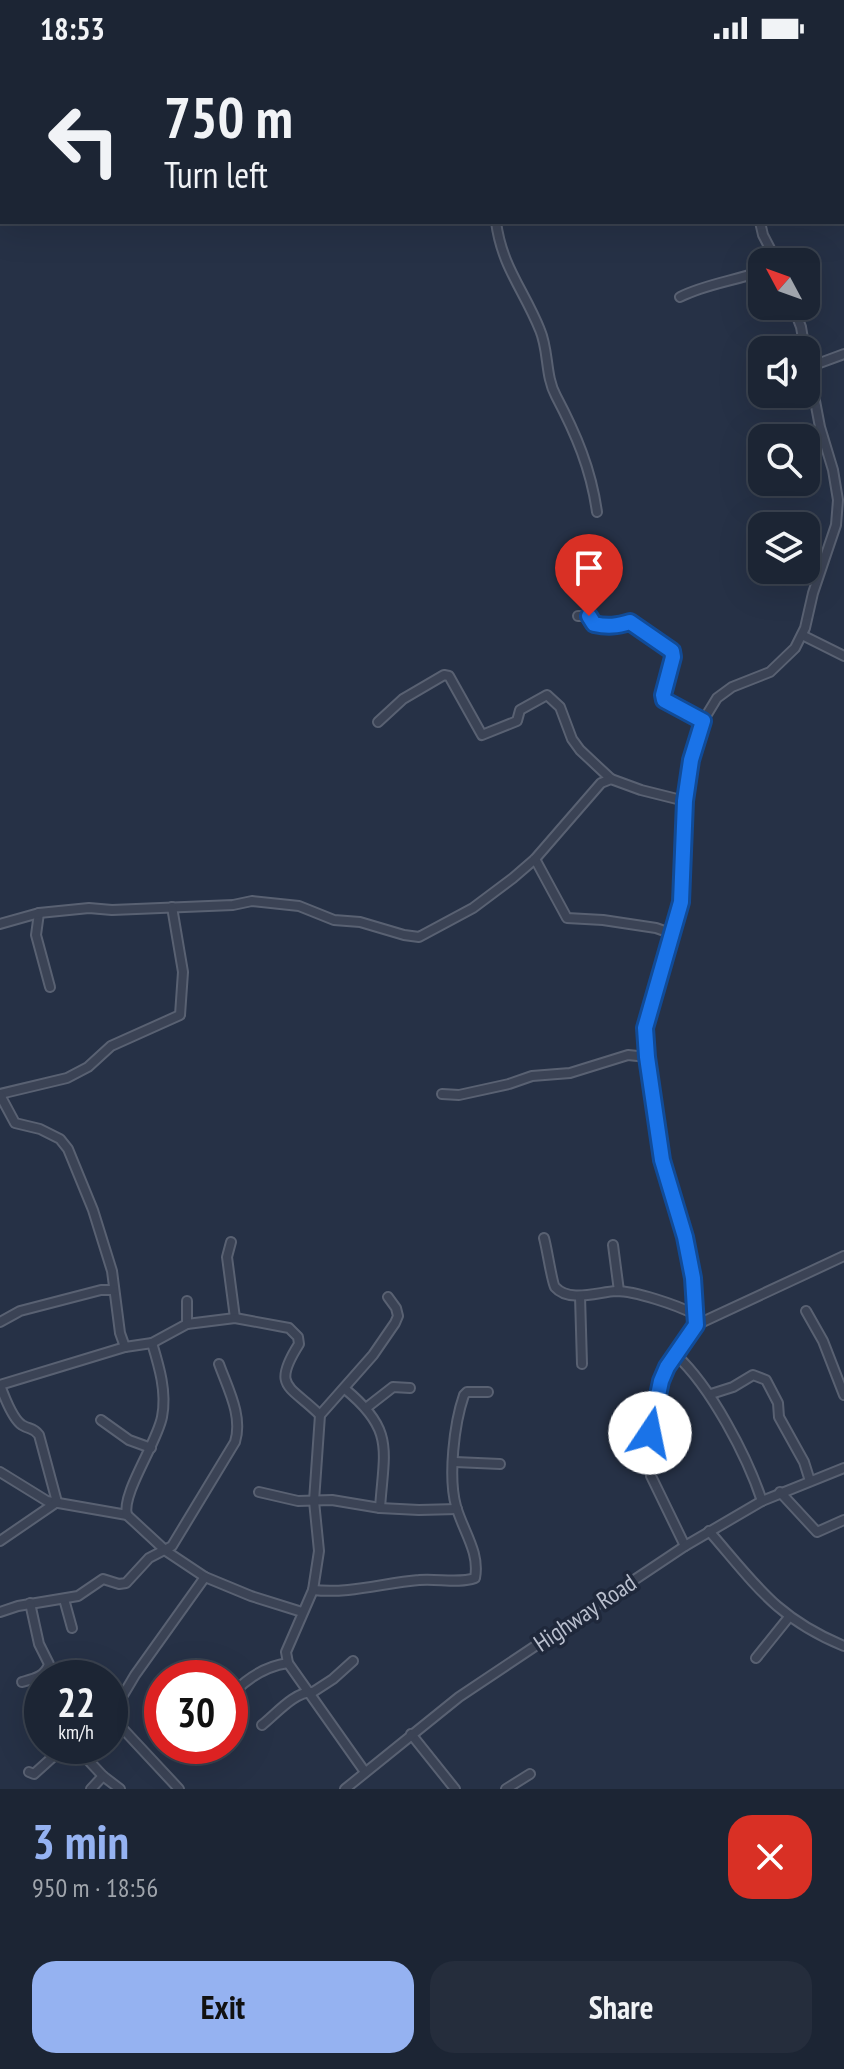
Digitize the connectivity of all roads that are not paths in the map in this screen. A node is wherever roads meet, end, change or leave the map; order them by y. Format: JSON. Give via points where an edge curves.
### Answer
{"nodes":[{"id":1,"x":496,"y":224,"type":"edge"},
{"id":2,"x":760,"y":224,"type":"edge"},
{"id":3,"x":770,"y":248,"type":"edge"},
{"id":4,"x":748,"y":276,"type":"edge"},
{"id":5,"x":680,"y":297,"type":"dead end"},
{"id":6,"x":844,"y":354,"type":"edge"},
{"id":7,"x":820,"y":363,"type":"edge"},
{"id":8,"x":818,"y":408,"type":"edge"},
{"id":9,"x":597,"y":512,"type":"dead end"},
{"id":10,"x":578,"y":616,"type":"dead end"},
{"id":11,"x":802,"y":635,"type":"junction"},
{"id":12,"x":844,"y":656,"type":"edge"},
{"id":13,"x":703,"y":721,"type":"junction"},
{"id":14,"x":378,"y":722,"type":"dead end"},
{"id":15,"x":611,"y":779,"type":"junction"},
{"id":16,"x":685,"y":801,"type":"junction"},
{"id":17,"x":535,"y":859,"type":"junction"},
{"id":18,"x":172,"y":907,"type":"junction"},
{"id":19,"x":39,"y":913,"type":"junction"},
{"id":20,"x":0,"y":924,"type":"edge"},
{"id":21,"x":673,"y":934,"type":"junction"},
{"id":22,"x":50,"y":987,"type":"dead end"},
{"id":23,"x":647,"y":1057,"type":"junction"},
{"id":24,"x":442,"y":1094,"type":"dead end"},
{"id":25,"x":0,"y":1095,"type":"edge"},
{"id":26,"x":544,"y":1238,"type":"dead end"},
{"id":27,"x":231,"y":1242,"type":"dead end"},
{"id":28,"x":613,"y":1245,"type":"dead end"},
{"id":29,"x":844,"y":1256,"type":"edge"},
{"id":30,"x":114,"y":1290,"type":"junction"},
{"id":31,"x":619,"y":1291,"type":"junction"},
{"id":32,"x":580,"y":1296,"type":"junction"},
{"id":33,"x":388,"y":1297,"type":"dead end"},
{"id":34,"x":187,"y":1301,"type":"dead end"},
{"id":35,"x":806,"y":1311,"type":"dead end"},
{"id":36,"x":694,"y":1314,"type":"junction"},
{"id":37,"x":235,"y":1318,"type":"junction"},
{"id":38,"x":0,"y":1322,"type":"edge"},
{"id":39,"x":187,"y":1324,"type":"junction"},
{"id":40,"x":696,"y":1325,"type":"junction"},
{"id":41,"x":152,"y":1343,"type":"junction"},
{"id":42,"x":125,"y":1347,"type":"junction"},
{"id":43,"x":676,"y":1355,"type":"junction"},
{"id":44,"x":219,"y":1364,"type":"dead end"},
{"id":45,"x":582,"y":1364,"type":"dead end"},
{"id":46,"x":410,"y":1388,"type":"dead end"},
{"id":47,"x":345,"y":1389,"type":"junction"},
{"id":48,"x":488,"y":1392,"type":"dead end"},
{"id":49,"x":711,"y":1394,"type":"junction"},
{"id":50,"x":844,"y":1395,"type":"edge"},
{"id":51,"x":366,"y":1408,"type":"junction"},
{"id":52,"x":320,"y":1415,"type":"junction"},
{"id":53,"x":101,"y":1420,"type":"dead end"},
{"id":54,"x":151,"y":1448,"type":"junction"},
{"id":55,"x":455,"y":1462,"type":"junction"},
{"id":56,"x":500,"y":1464,"type":"dead end"},
{"id":57,"x":844,"y":1468,"type":"edge"},
{"id":58,"x":0,"y":1472,"type":"edge"},
{"id":59,"x":810,"y":1481,"type":"junction"},
{"id":60,"x":259,"y":1492,"type":"dead end"},
{"id":61,"x":780,"y":1492,"type":"junction"},
{"id":62,"x":314,"y":1501,"type":"junction"},
{"id":63,"x":762,"y":1501,"type":"junction"},
{"id":64,"x":57,"y":1502,"type":"junction"},
{"id":65,"x":380,"y":1508,"type":"junction"},
{"id":66,"x":457,"y":1509,"type":"junction"},
{"id":67,"x":127,"y":1515,"type":"junction"},
{"id":68,"x":844,"y":1520,"type":"edge"},
{"id":69,"x":709,"y":1531,"type":"junction"},
{"id":70,"x":0,"y":1541,"type":"edge"},
{"id":71,"x":685,"y":1546,"type":"junction"},
{"id":72,"x":166,"y":1551,"type":"junction"},
{"id":73,"x":205,"y":1577,"type":"junction"},
{"id":74,"x":313,"y":1590,"type":"junction"},
{"id":75,"x":64,"y":1599,"type":"junction"},
{"id":76,"x":30,"y":1603,"type":"junction"},
{"id":77,"x":0,"y":1612,"type":"edge"},
{"id":78,"x":302,"y":1612,"type":"junction"},
{"id":79,"x":789,"y":1617,"type":"junction"},
{"id":80,"x":72,"y":1628,"type":"dead end"},
{"id":81,"x":844,"y":1646,"type":"edge"},
{"id":82,"x":756,"y":1658,"type":"dead end"},
{"id":83,"x":353,"y":1661,"type":"dead end"},
{"id":84,"x":288,"y":1663,"type":"junction"},
{"id":85,"x":248,"y":1678,"type":"edge"},
{"id":86,"x":22,"y":1682,"type":"dead end"},
{"id":87,"x":128,"y":1687,"type":"edge"},
{"id":88,"x":307,"y":1691,"type":"junction"},
{"id":89,"x":262,"y":1725,"type":"dead end"},
{"id":90,"x":128,"y":1733,"type":"edge"},
{"id":91,"x":411,"y":1734,"type":"junction"},
{"id":92,"x":45,"y":1764,"type":"edge"},
{"id":93,"x":92,"y":1764,"type":"edge"},
{"id":94,"x":29,"y":1772,"type":"dead end"},
{"id":95,"x":365,"y":1772,"type":"junction"},
{"id":96,"x":530,"y":1774,"type":"dead end"},
{"id":97,"x":103,"y":1776,"type":"junction"},
{"id":98,"x":91,"y":1789,"type":"edge"},
{"id":99,"x":120,"y":1789,"type":"edge"},
{"id":100,"x":179,"y":1789,"type":"edge"},
{"id":101,"x":345,"y":1789,"type":"edge"},
{"id":102,"x":455,"y":1789,"type":"edge"},
{"id":103,"x":506,"y":1789,"type":"edge"}],
"edges":[{"from":1,"to":9,"type":"street","via":[[504,260],[541,331],[556,397],[593,479]]},
{"from":2,"to":3,"type":"street"},
{"from":4,"to":5,"type":"street"},
{"from":6,"to":7,"type":"street"},
{"from":8,"to":11,"type":"street","via":[[838,500],[836,525]]},
{"from":10,"to":13,"type":"street","via":[[589,616],[603,626],[630,622],[672,651],[664,700]]},
{"from":11,"to":12,"type":"street"},
{"from":11,"to":13,"type":"street","via":[[770,672],[717,698]]},
{"from":13,"to":16,"type":"street"},
{"from":14,"to":15,"type":"street","via":[[419,687],[444,675],[456,685],[482,735],[517,721],[520,710],[547,695],[560,707],[580,750]]},
{"from":15,"to":16,"type":"street"},
{"from":15,"to":17,"type":"street","via":[[588,796]]},
{"from":16,"to":21,"type":"street","via":[[681,902]]},
{"from":17,"to":18,"type":"street","via":[[473,908],[419,937],[334,920],[299,906],[252,901]]},
{"from":17,"to":21,"type":"street","via":[[567,918]]},
{"from":18,"to":19,"type":"street"},
{"from":18,"to":25,"type":"street","via":[[183,972],[180,1015],[111,1046],[67,1078]]},
{"from":19,"to":20,"type":"street"},
{"from":19,"to":22,"type":"street","via":[[36,935]]},
{"from":21,"to":23,"type":"street","via":[[645,1028]]},
{"from":23,"to":24,"type":"street","via":[[628,1055],[570,1073]]},
{"from":23,"to":36,"type":"street","via":[[662,1160],[693,1278]]},
{"from":25,"to":30,"type":"street","via":[[15,1123],[40,1129],[68,1149],[93,1210]]},
{"from":26,"to":32,"type":"street","via":[[552,1283]]},
{"from":27,"to":37,"type":"street","via":[[227,1257]]},
{"from":28,"to":31,"type":"street"},
{"from":29,"to":40,"type":"street"},
{"from":30,"to":38,"type":"street","via":[[20,1311]]},
{"from":30,"to":42,"type":"street"},
{"from":31,"to":32,"type":"street"},
{"from":31,"to":36,"type":"street"},
{"from":32,"to":45,"type":"street"},
{"from":33,"to":47,"type":"street","via":[[398,1316]]},
{"from":34,"to":39,"type":"street"},
{"from":35,"to":50,"type":"street"},
{"from":36,"to":40,"type":"street"},
{"from":37,"to":39,"type":"street"},
{"from":37,"to":52,"type":"street","via":[[294,1331],[299,1344],[287,1362],[285,1379]]},
{"from":39,"to":41,"type":"street"},
{"from":40,"to":43,"type":"street"},
{"from":41,"to":42,"type":"street"},
{"from":41,"to":54,"type":"street","via":[[161,1372],[163,1414]]},
{"from":42,"to":64,"type":"street","via":[[0,1385],[7,1407],[39,1435]]},
{"from":43,"to":49,"type":"street"},
{"from":43,"to":71,"type":"street","via":[[657,1397],[648,1450],[651,1476]]},
{"from":44,"to":72,"type":"street","via":[[238,1433]]},
{"from":46,"to":51,"type":"street","via":[[393,1387]]},
{"from":47,"to":51,"type":"street"},
{"from":47,"to":52,"type":"street"},
{"from":48,"to":55,"type":"street","via":[[467,1392],[463,1397]]},
{"from":49,"to":59,"type":"street","via":[[753,1375],[766,1380]]},
{"from":49,"to":63,"type":"street"},
{"from":51,"to":65,"type":"street","via":[[382,1432]]},
{"from":52,"to":62,"type":"street"},
{"from":53,"to":54,"type":"street"},
{"from":54,"to":67,"type":"street","via":[[126,1503]]},
{"from":55,"to":56,"type":"street"},
{"from":55,"to":66,"type":"street"},
{"from":57,"to":59,"type":"street","name":"Highway Road"},
{"from":58,"to":64,"type":"street"},
{"from":59,"to":61,"type":"street","name":"Highway Road"},
{"from":60,"to":62,"type":"street"},
{"from":61,"to":63,"type":"street","name":"Highway Road"},
{"from":61,"to":68,"type":"street","via":[[817,1532]]},
{"from":62,"to":65,"type":"street"},
{"from":62,"to":74,"type":"street","via":[[319,1551]]},
{"from":63,"to":69,"type":"street","name":"Highway Road"},
{"from":64,"to":67,"type":"street"},
{"from":64,"to":70,"type":"street"},
{"from":65,"to":66,"type":"street"},
{"from":66,"to":74,"type":"street","via":[[473,1547],[475,1578],[416,1580],[354,1591]]},
{"from":67,"to":72,"type":"street"},
{"from":69,"to":71,"type":"street","name":"Highway Road"},
{"from":69,"to":79,"type":"street","via":[[745,1576]]},
{"from":71,"to":91,"type":"street","name":"Highway Road"},
{"from":72,"to":73,"type":"street"},
{"from":72,"to":75,"type":"street","via":[[149,1558],[126,1583],[103,1579]]},
{"from":73,"to":78,"type":"street"},
{"from":73,"to":87,"type":"street"},
{"from":74,"to":78,"type":"street"},
{"from":75,"to":76,"type":"street"},
{"from":75,"to":80,"type":"street"},
{"from":76,"to":77,"type":"street"},
{"from":76,"to":86,"type":"street","via":[[49,1664],[39,1677]]},
{"from":78,"to":84,"type":"street","via":[[286,1652]]},
{"from":79,"to":81,"type":"street"},
{"from":79,"to":82,"type":"street"},
{"from":83,"to":88,"type":"street","via":[[321,1688]]},
{"from":84,"to":85,"type":"street"},
{"from":84,"to":88,"type":"street"},
{"from":88,"to":89,"type":"street"},
{"from":88,"to":95,"type":"street"},
{"from":90,"to":100,"type":"street"},
{"from":91,"to":95,"type":"street","name":"Highway Road"},
{"from":91,"to":102,"type":"street"},
{"from":92,"to":94,"type":"street","via":[[34,1774]]},
{"from":93,"to":97,"type":"street"},
{"from":95,"to":101,"type":"street","name":"Highway Road"},
{"from":96,"to":103,"type":"street"},
{"from":97,"to":98,"type":"street"},
{"from":97,"to":99,"type":"street"}]}
